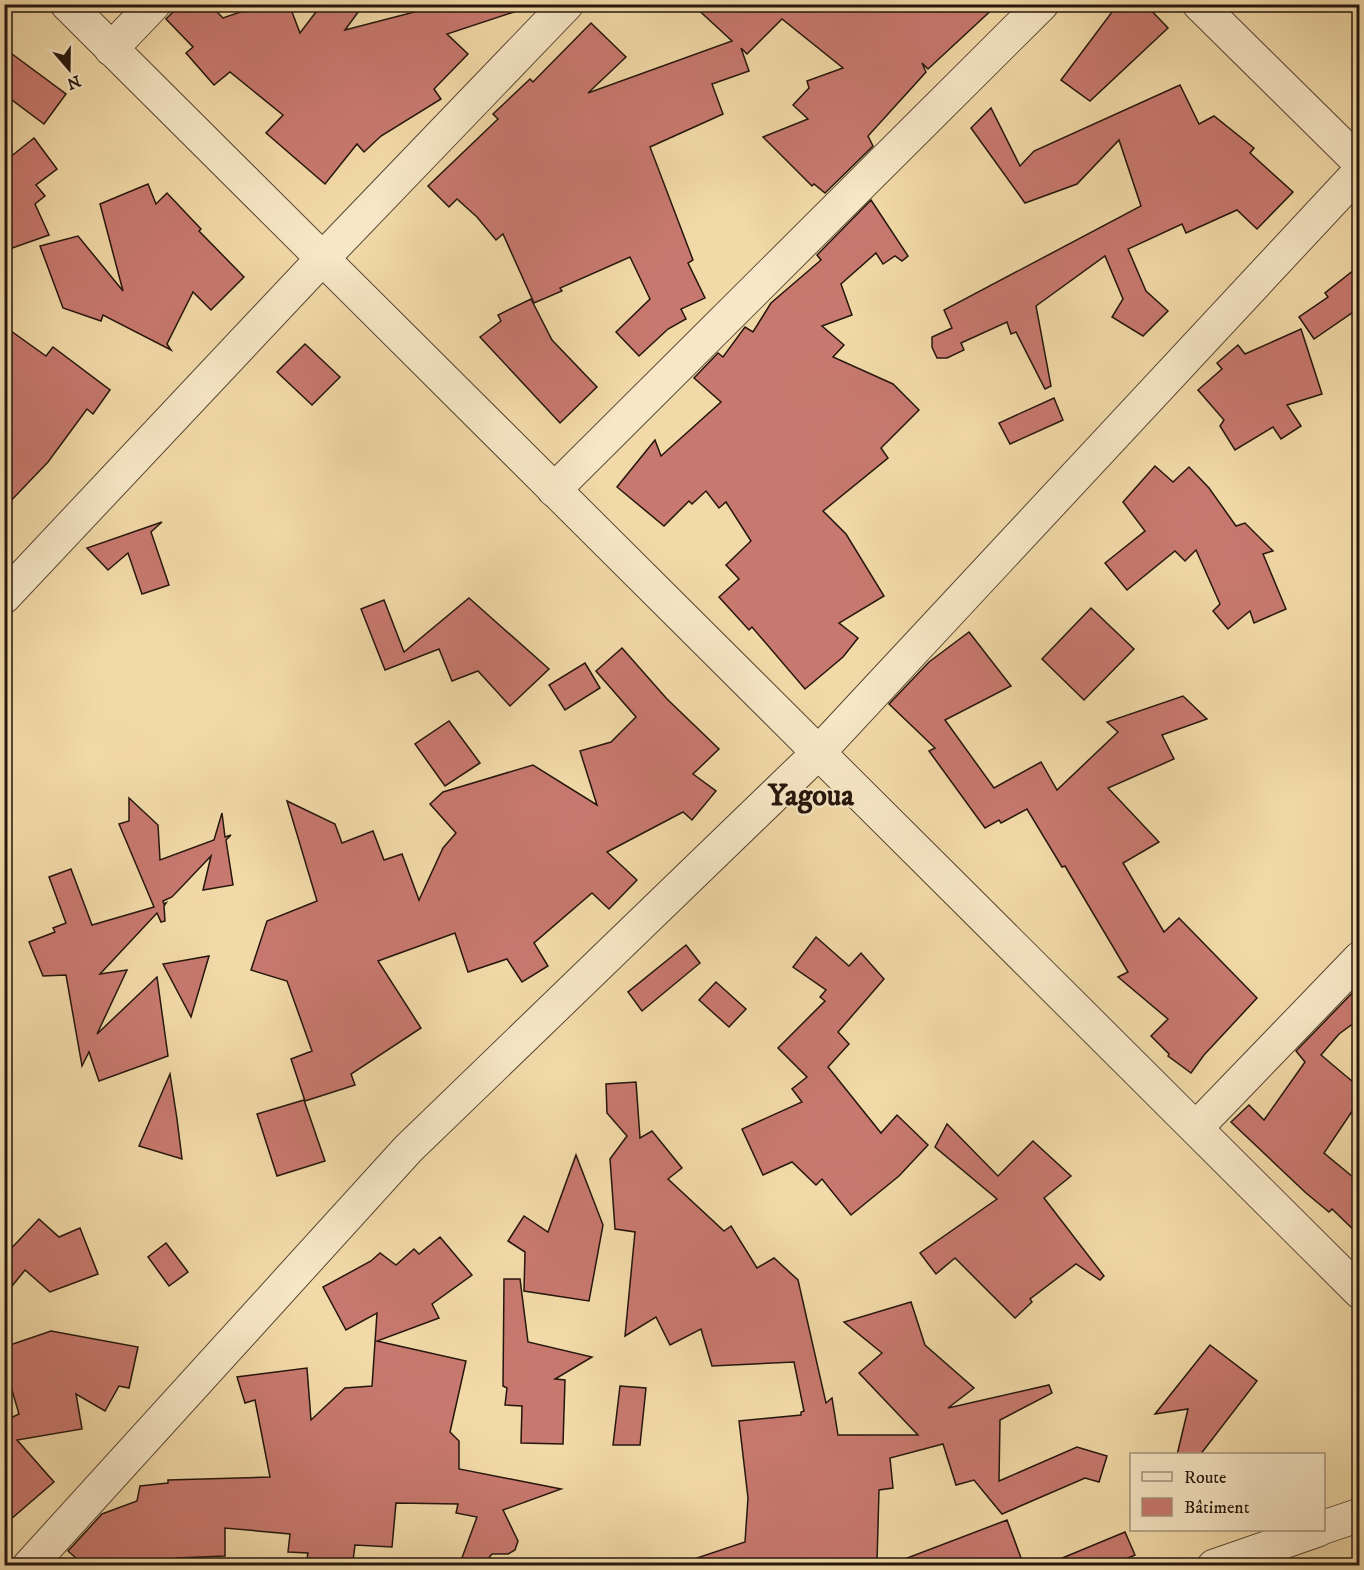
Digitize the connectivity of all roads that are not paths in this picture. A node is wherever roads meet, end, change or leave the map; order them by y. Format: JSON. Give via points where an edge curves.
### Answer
{"nodes":[{"id":1,"x":67,"y":4,"type":"edge"},
{"id":2,"x":154,"y":4,"type":"edge"},
{"id":3,"x":567,"y":4,"type":"edge"},
{"id":4,"x":1042,"y":4,"type":"edge"},
{"id":5,"x":1199,"y":4,"type":"edge"},
{"id":6,"x":111,"y":49,"type":"junction"},
{"id":7,"x":1359,"y":163,"type":"edge"},
{"id":8,"x":1359,"y":171,"type":"edge"},
{"id":9,"x":322,"y":259,"type":"junction"},
{"id":10,"x":554,"y":490,"type":"junction"},
{"id":11,"x":4,"y":597,"type":"edge"},
{"id":12,"x":817,"y":754,"type":"junction"},
{"id":13,"x":1359,"y":958,"type":"edge"},
{"id":14,"x":1196,"y":1128,"type":"junction"},
{"id":15,"x":1359,"y":1292,"type":"edge"},
{"id":16,"x":1359,"y":1515,"type":"edge"},
{"id":17,"x":1325,"y":1526,"type":"edge"},
{"id":18,"x":1315,"y":1531,"type":"edge"},
{"id":19,"x":29,"y":1566,"type":"edge"},
{"id":20,"x":1214,"y":1566,"type":"edge"}],
"edges":[{"from":1,"to":6,"type":"street"},
{"from":2,"to":6,"type":"street"},
{"from":3,"to":9,"type":"street"},
{"from":4,"to":10,"type":"street"},
{"from":5,"to":7,"type":"street"},
{"from":6,"to":9,"type":"street"},
{"from":8,"to":12,"type":"street"},
{"from":9,"to":10,"type":"street"},
{"from":9,"to":11,"type":"street"},
{"from":10,"to":12,"type":"street"},
{"from":12,"to":14,"type":"street"},
{"from":12,"to":19,"type":"street","via":[[408,1149]]},
{"from":13,"to":14,"type":"street"},
{"from":14,"to":15,"type":"street"},
{"from":16,"to":17,"type":"street"},
{"from":18,"to":20,"type":"street"}]}
